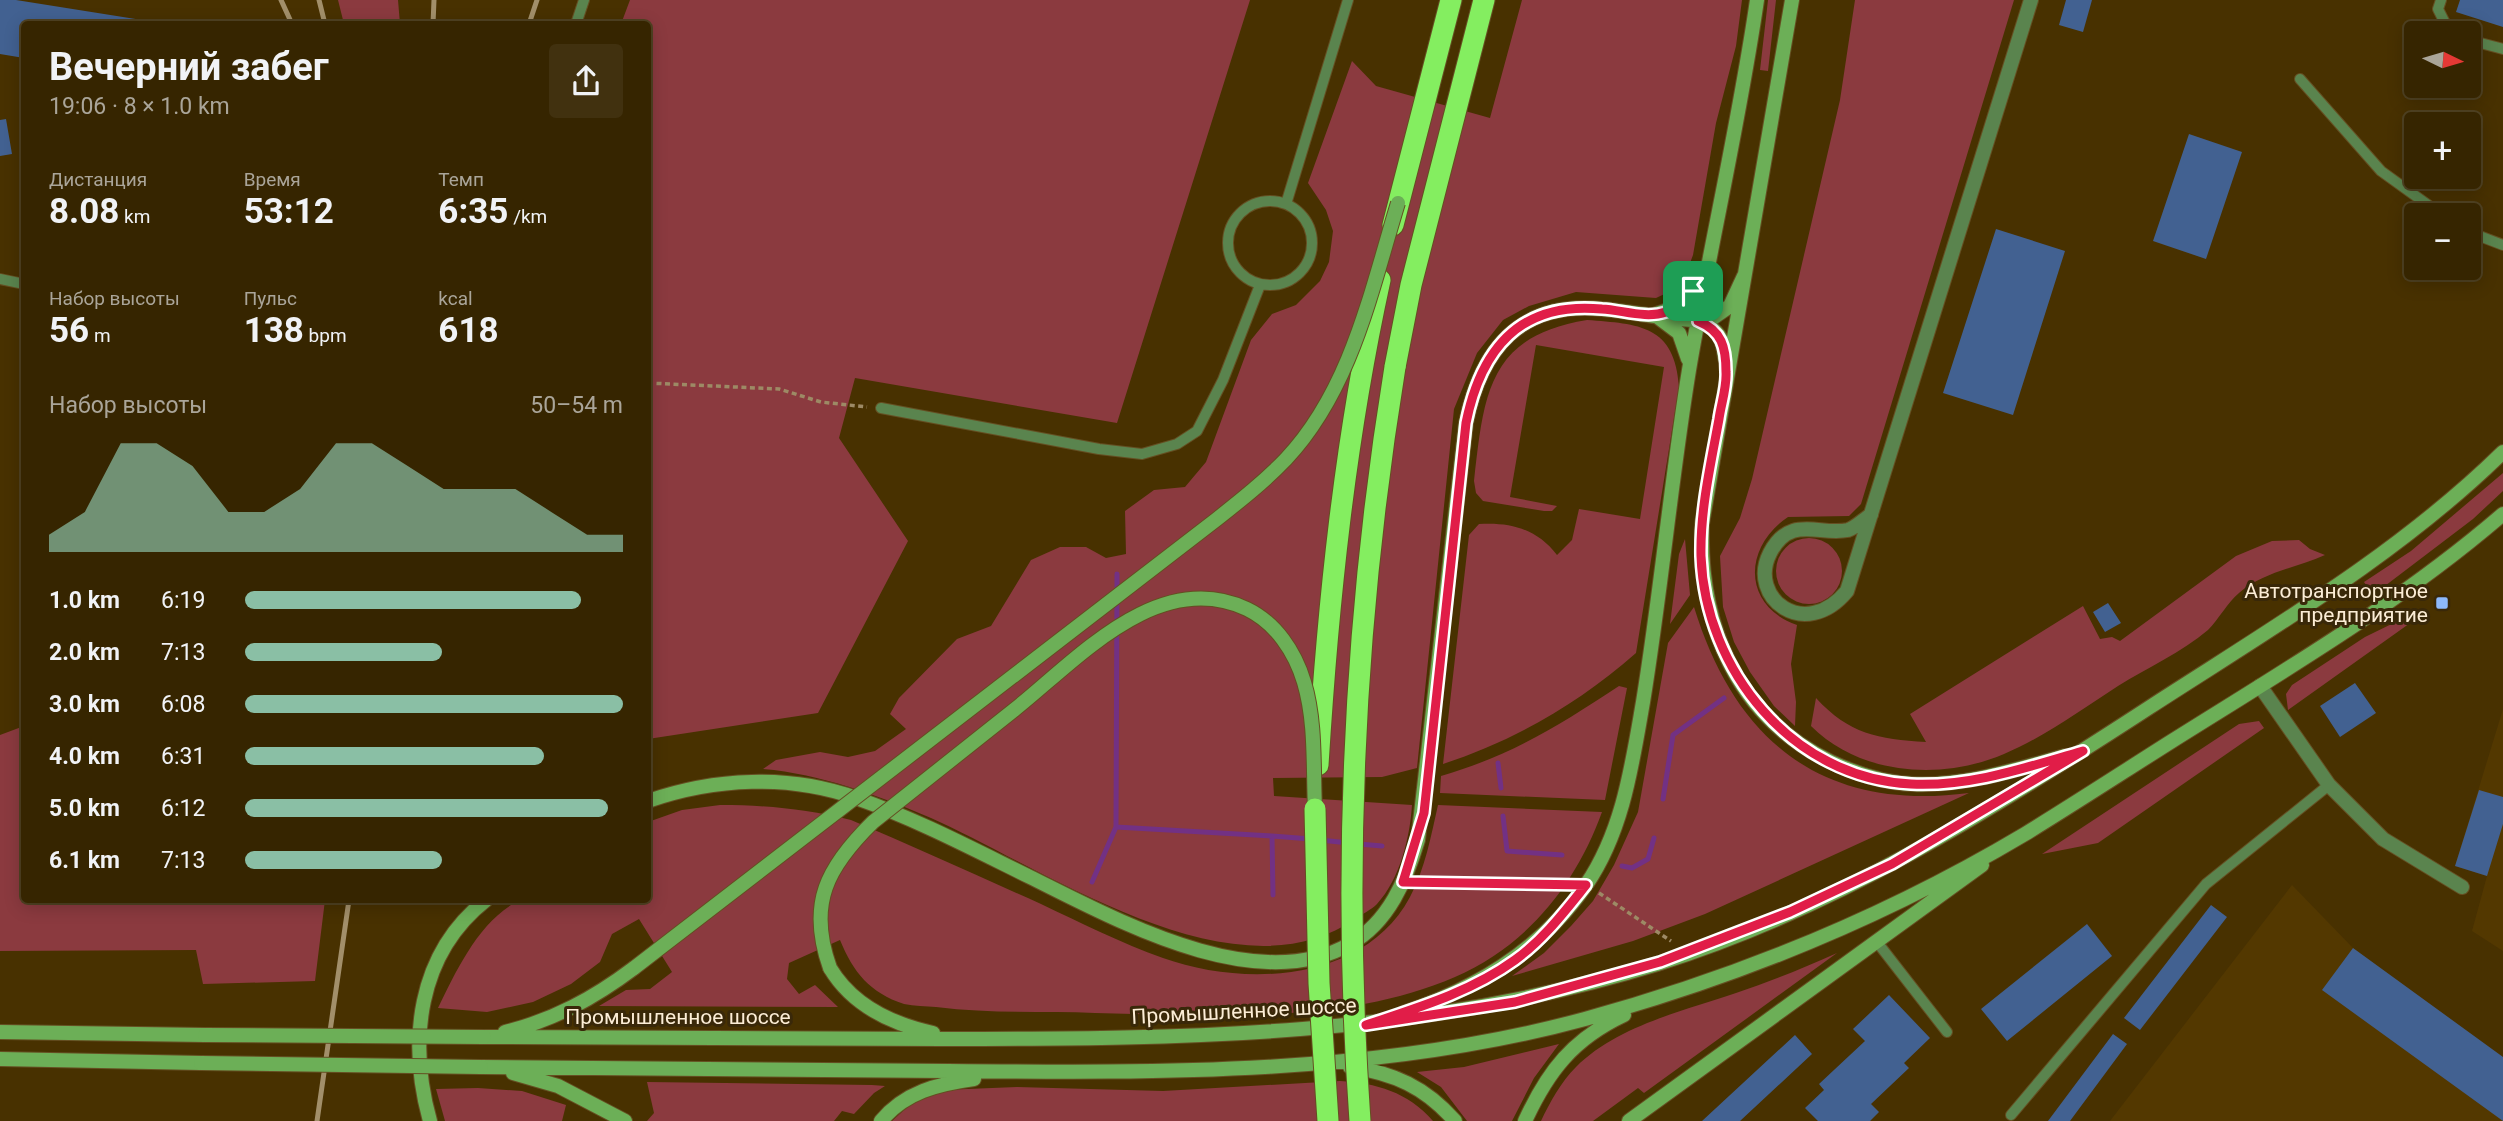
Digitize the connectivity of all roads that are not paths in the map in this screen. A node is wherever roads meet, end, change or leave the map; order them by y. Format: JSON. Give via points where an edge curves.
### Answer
{"nodes":[{"id":1,"x":584,"y":0,"type":"edge"},
{"id":2,"x":1348,"y":0,"type":"edge"},
{"id":3,"x":1451,"y":0,"type":"edge"},
{"id":4,"x":1484,"y":0,"type":"edge"},
{"id":5,"x":1490,"y":0,"type":"edge"},
{"id":6,"x":1757,"y":0,"type":"edge"},
{"id":7,"x":1792,"y":0,"type":"edge"},
{"id":8,"x":2031,"y":0,"type":"edge"},
{"id":9,"x":2441,"y":0,"type":"edge"},
{"id":10,"x":577,"y":21,"type":"edge"},
{"id":11,"x":2444,"y":21,"type":"edge"},
{"id":12,"x":2482,"y":44,"type":"edge"},
{"id":13,"x":2503,"y":50,"type":"edge"},
{"id":14,"x":1465,"y":71,"type":"junction"},
{"id":15,"x":2300,"y":79,"type":"dead end"},
{"id":16,"x":1398,"y":203,"type":"junction"},
{"id":17,"x":2425,"y":203,"type":"edge"},
{"id":18,"x":1286,"y":204,"type":"junction"},
{"id":19,"x":2481,"y":237,"type":"edge"},
{"id":20,"x":2503,"y":245,"type":"edge"},
{"id":21,"x":1707,"y":270,"type":"junction"},
{"id":22,"x":1744,"y":276,"type":"junction"},
{"id":23,"x":0,"y":279,"type":"edge"},
{"id":24,"x":21,"y":283,"type":"edge"},
{"id":25,"x":1260,"y":285,"type":"junction"},
{"id":26,"x":1651,"y":315,"type":"junction"},
{"id":27,"x":1698,"y":321,"type":"junction"},
{"id":28,"x":1689,"y":371,"type":"junction"},
{"id":29,"x":1727,"y":374,"type":"junction"},
{"id":30,"x":881,"y":408,"type":"road end"},
{"id":31,"x":2503,"y":452,"type":"edge"},
{"id":32,"x":2503,"y":514,"type":"edge"},
{"id":33,"x":1871,"y":515,"type":"junction"},
{"id":34,"x":2260,"y":685,"type":"junction"},
{"id":35,"x":2083,"y":751,"type":"junction"},
{"id":36,"x":2329,"y":785,"type":"junction"},
{"id":37,"x":651,"y":800,"type":"edge"},
{"id":38,"x":1315,"y":809,"type":"junction"},
{"id":39,"x":2022,"y":835,"type":"junction"},
{"id":40,"x":2462,"y":887,"type":"dead end"},
{"id":41,"x":483,"y":903,"type":"edge"},
{"id":42,"x":1877,"y":942,"type":"junction"},
{"id":43,"x":1669,"y":993,"type":"junction"},
{"id":44,"x":1366,"y":1025,"type":"junction"},
{"id":45,"x":0,"y":1032,"type":"edge"},
{"id":46,"x":1947,"y":1032,"type":"dead end"},
{"id":47,"x":484,"y":1037,"type":"junction"},
{"id":48,"x":958,"y":1039,"type":"junction"},
{"id":49,"x":0,"y":1059,"type":"edge"},
{"id":50,"x":1316,"y":1060,"type":"junction"},
{"id":51,"x":481,"y":1067,"type":"junction"},
{"id":52,"x":1020,"y":1072,"type":"junction"},
{"id":53,"x":2011,"y":1115,"type":"dead end"},
{"id":54,"x":619,"y":1117,"type":"edge"},
{"id":55,"x":430,"y":1121,"type":"edge"},
{"id":56,"x":881,"y":1121,"type":"edge"},
{"id":57,"x":1325,"y":1121,"type":"edge"},
{"id":58,"x":1360,"y":1121,"type":"edge"},
{"id":59,"x":1455,"y":1121,"type":"edge"},
{"id":60,"x":1525,"y":1121,"type":"edge"},
{"id":61,"x":1629,"y":1121,"type":"edge"}],
"edges":[{"from":1,"to":10,"type":"lane"},
{"from":2,"to":18,"type":"lane"},
{"from":3,"to":16,"type":"highway"},
{"from":4,"to":14,"type":"highway"},
{"from":5,"to":14,"type":"main road"},
{"from":6,"to":21,"type":"main road"},
{"from":7,"to":22,"type":"main road"},
{"from":8,"to":33,"type":"street"},
{"from":9,"to":11,"type":"lane","via":[[2438,9]]},
{"from":12,"to":13,"type":"lane"},
{"from":14,"to":58,"type":"highway","bridge":true,"via":[[1409,299],[1380,456],[1368,552],[1350,835]]},
{"from":15,"to":17,"type":"lane","via":[[2381,171]]},
{"from":16,"to":38,"type":"highway","bridge":true,"via":[[1363,365],[1336,542]]},
{"from":16,"to":47,"type":"main road","bridge":true,"via":[[1344,369],[1311,427],[1286,459],[1217,519],[602,992],[534,1025]]},
{"from":18,"to":25,"type":"lane","via":[[1301,214],[1311,230],[1313,248],[1307,265],[1295,278],[1278,285]]},
{"from":18,"to":25,"type":"lane","via":[[1252,205],[1238,215],[1230,230],[1228,248],[1233,264],[1244,277]]},
{"from":19,"to":20,"type":"lane"},
{"from":21,"to":26,"type":"main road","via":[[1683,300],[1668,311]]},
{"from":21,"to":27,"type":"main road"},
{"from":22,"to":27,"type":"main road","via":[[1724,312]]},
{"from":22,"to":29,"type":"main road"},
{"from":23,"to":24,"type":"lane"},
{"from":25,"to":30,"type":"lane","via":[[1202,421],[1177,444],[1142,454],[1099,449]]},
{"from":26,"to":27,"type":"main road"},
{"from":26,"to":28,"type":"main road","via":[[1667,321],[1679,333]]},
{"from":26,"to":37,"type":"main road","via":[[1579,307],[1534,318],[1500,343],[1477,381],[1465,433],[1424,813],[1403,882],[1384,914],[1351,943],[1310,957],[1255,960],[1201,951],[1142,931],[855,797],[795,785],[735,782]]},
{"from":27,"to":28,"type":"main road"},
{"from":27,"to":29,"type":"main road","via":[[1721,336]]},
{"from":28,"to":44,"type":"main road","via":[[1652,650],[1631,770],[1615,827],[1586,885],[1516,960],[1449,995]]},
{"from":29,"to":35,"type":"main road","via":[[1702,524],[1703,581],[1723,652],[1763,712],[1819,756],[1851,771],[1910,784],[1968,781]]},
{"from":31,"to":35,"type":"main road","name":"Промышленное шоссе","via":[[2428,521],[2342,583]]},
{"from":32,"to":34,"type":"main road","via":[[2424,579]]},
{"from":33,"to":33,"type":"street","via":[[1848,530],[1803,527],[1784,537],[1770,552],[1764,573],[1780,606],[1799,615],[1818,614],[1835,606],[1847,591]]},
{"from":34,"to":36,"type":"street"},
{"from":34,"to":39,"type":"main road"},
{"from":35,"to":44,"type":"main road","name":"Промышленное шоссе","via":[[1892,864],[1790,912],[1687,952],[1515,1002]]},
{"from":36,"to":40,"type":"street","via":[[2383,839]]},
{"from":36,"to":53,"type":"lane","via":[[2206,884]]},
{"from":38,"to":48,"type":"main road","bridge":true,"via":[[1309,701],[1285,642],[1268,622],[1213,598],[1172,602],[1121,624],[873,822],[852,842],[827,881],[819,928],[839,983],[872,1010],[917,1030]]},
{"from":38,"to":50,"type":"highway","bridge":true},
{"from":39,"to":42,"type":"main road"},
{"from":39,"to":43,"type":"main road","via":[[1869,915],[1769,958]]},
{"from":41,"to":55,"type":"main road","via":[[441,953],[422,1003],[418,1059]]},
{"from":42,"to":46,"type":"lane"},
{"from":42,"to":61,"type":"main road"},
{"from":43,"to":50,"type":"main road","via":[[1582,1020],[1499,1038],[1390,1057]]},
{"from":43,"to":60,"type":"main road","via":[[1595,1028],[1572,1048],[1551,1073]]},
{"from":44,"to":48,"type":"main road","name":"Промышленное шоссе","via":[[1130,1039]]},
{"from":45,"to":47,"type":"main road","name":"Промышленное шоссе","bridge":true},
{"from":47,"to":48,"type":"main road","name":"Промышленное шоссе"},
{"from":49,"to":51,"type":"main road","bridge":true},
{"from":50,"to":52,"type":"main road"},
{"from":50,"to":57,"type":"highway","bridge":true},
{"from":50,"to":59,"type":"main road","via":[[1400,1078],[1421,1089]]},
{"from":51,"to":52,"type":"main road"},
{"from":51,"to":54,"type":"main road","via":[[558,1086]]},
{"from":52,"to":56,"type":"main road","via":[[924,1089]]}]}
